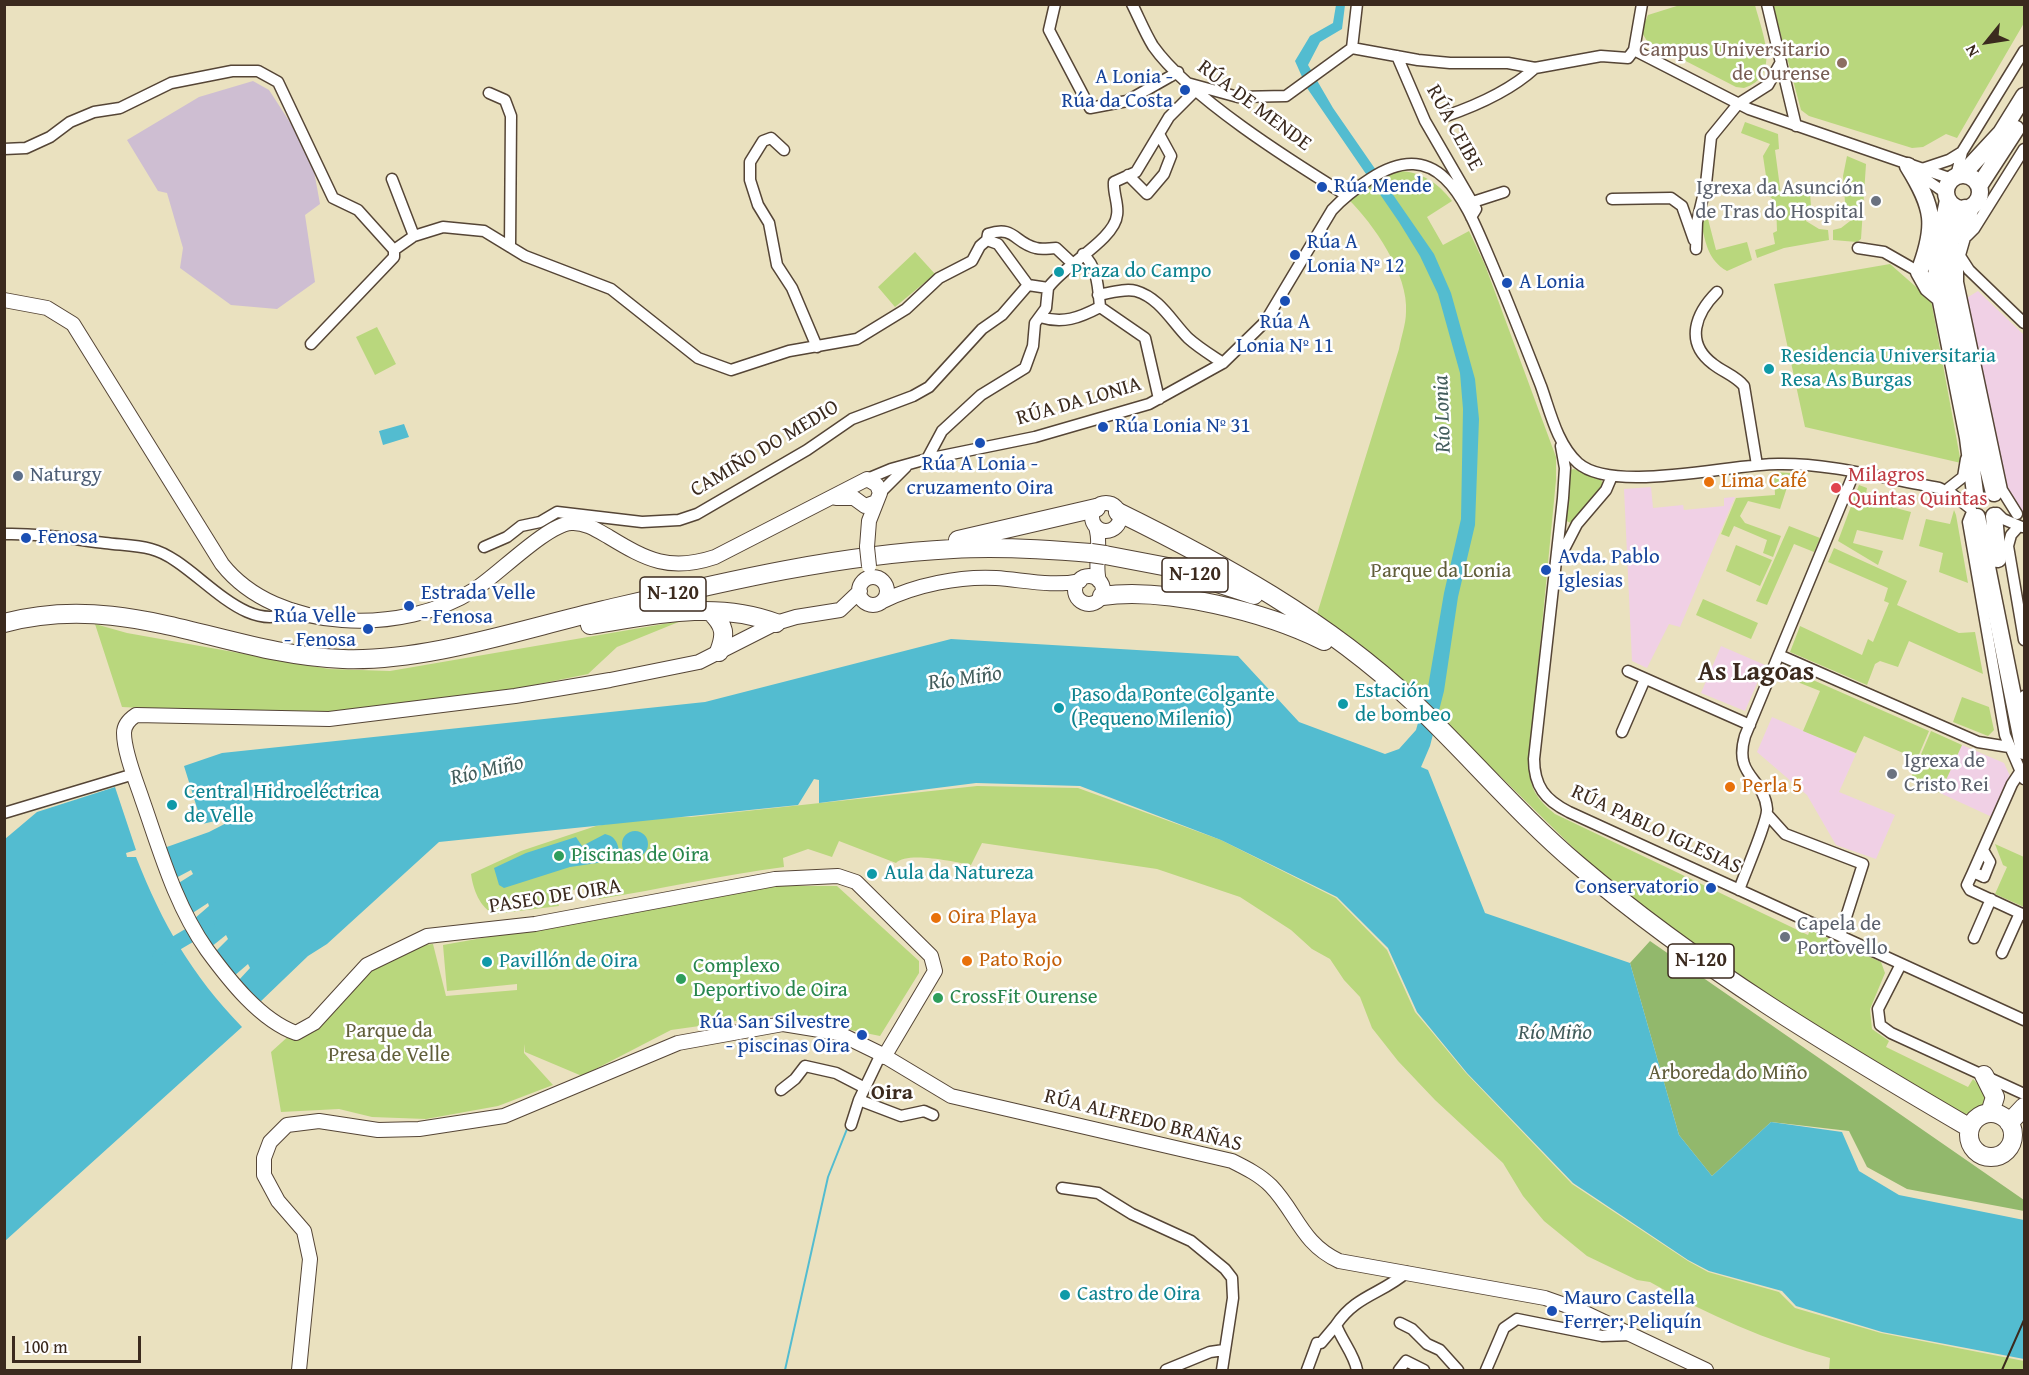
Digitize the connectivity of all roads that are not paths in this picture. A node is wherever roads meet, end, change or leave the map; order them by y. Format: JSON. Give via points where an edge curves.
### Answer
{"nodes":[{"id":1,"x":1055,"y":4,"type":"edge"},
{"id":2,"x":1132,"y":4,"type":"edge"},
{"id":3,"x":1356,"y":4,"type":"edge"},
{"id":4,"x":1642,"y":4,"type":"edge"},
{"id":5,"x":1767,"y":4,"type":"edge"},
{"id":6,"x":1350,"y":50,"type":"junction"},
{"id":7,"x":1634,"y":50,"type":"junction"},
{"id":8,"x":2025,"y":51,"type":"edge"},
{"id":9,"x":1397,"y":56,"type":"junction"},
{"id":10,"x":1780,"y":62,"type":"junction"},
{"id":11,"x":1536,"y":68,"type":"junction"},
{"id":12,"x":1178,"y":72,"type":"junction"},
{"id":13,"x":1192,"y":86,"type":"junction"},
{"id":14,"x":489,"y":93,"type":"dead end"},
{"id":15,"x":2025,"y":96,"type":"edge"},
{"id":16,"x":1738,"y":104,"type":"junction"},
{"id":17,"x":1446,"y":116,"type":"dead end"},
{"id":18,"x":2025,"y":116,"type":"edge"},
{"id":19,"x":1796,"y":126,"type":"junction"},
{"id":20,"x":1159,"y":134,"type":"junction"},
{"id":21,"x":2025,"y":148,"type":"edge"},
{"id":22,"x":4,"y":149,"type":"edge"},
{"id":23,"x":784,"y":150,"type":"dead end"},
{"id":24,"x":1962,"y":152,"type":"junction"},
{"id":25,"x":1994,"y":163,"type":"junction"},
{"id":26,"x":1915,"y":167,"type":"junction"},
{"id":27,"x":1128,"y":175,"type":"junction"},
{"id":28,"x":392,"y":179,"type":"dead end"},
{"id":29,"x":1953,"y":185,"type":"junction"},
{"id":30,"x":1979,"y":186,"type":"junction"},
{"id":31,"x":1504,"y":192,"type":"dead end"},
{"id":32,"x":1346,"y":195,"type":"junction"},
{"id":33,"x":1612,"y":199,"type":"dead end"},
{"id":34,"x":1473,"y":202,"type":"junction"},
{"id":35,"x":1970,"y":206,"type":"junction"},
{"id":36,"x":1471,"y":218,"type":"junction"},
{"id":37,"x":1941,"y":234,"type":"junction"},
{"id":38,"x":414,"y":236,"type":"junction"},
{"id":39,"x":1965,"y":239,"type":"junction"},
{"id":40,"x":987,"y":240,"type":"junction"},
{"id":41,"x":510,"y":247,"type":"junction"},
{"id":42,"x":1858,"y":248,"type":"dead end"},
{"id":43,"x":394,"y":249,"type":"junction"},
{"id":44,"x":1926,"y":251,"type":"junction"},
{"id":45,"x":1083,"y":254,"type":"junction"},
{"id":46,"x":1960,"y":256,"type":"junction"},
{"id":47,"x":1072,"y":263,"type":"junction"},
{"id":48,"x":1919,"y":272,"type":"junction"},
{"id":49,"x":1028,"y":285,"type":"junction"},
{"id":50,"x":1048,"y":288,"type":"junction"},
{"id":51,"x":1717,"y":292,"type":"dead end"},
{"id":52,"x":1098,"y":295,"type":"junction"},
{"id":53,"x":1940,"y":298,"type":"junction"},
{"id":54,"x":4,"y":300,"type":"edge"},
{"id":55,"x":1100,"y":307,"type":"junction"},
{"id":56,"x":1040,"y":317,"type":"junction"},
{"id":57,"x":2025,"y":323,"type":"edge"},
{"id":58,"x":311,"y":344,"type":"dead end"},
{"id":59,"x":817,"y":347,"type":"junction"},
{"id":60,"x":1223,"y":363,"type":"junction"},
{"id":61,"x":1955,"y":375,"type":"junction"},
{"id":62,"x":1159,"y":399,"type":"junction"},
{"id":63,"x":1556,"y":429,"type":"junction"},
{"id":64,"x":927,"y":459,"type":"junction"},
{"id":65,"x":909,"y":465,"type":"junction"},
{"id":66,"x":1757,"y":465,"type":"junction"},
{"id":67,"x":1854,"y":472,"type":"junction"},
{"id":68,"x":1612,"y":476,"type":"junction"},
{"id":69,"x":862,"y":481,"type":"junction"},
{"id":70,"x":1944,"y":488,"type":"junction"},
{"id":71,"x":878,"y":497,"type":"junction"},
{"id":72,"x":828,"y":499,"type":"junction"},
{"id":73,"x":856,"y":500,"type":"junction"},
{"id":74,"x":1986,"y":503,"type":"junction"},
{"id":75,"x":1096,"y":508,"type":"junction"},
{"id":76,"x":1118,"y":512,"type":"junction"},
{"id":77,"x":573,"y":518,"type":"junction"},
{"id":78,"x":1560,"y":519,"type":"junction"},
{"id":79,"x":2021,"y":522,"type":"edge"},
{"id":80,"x":1577,"y":524,"type":"junction"},
{"id":81,"x":4,"y":534,"type":"edge"},
{"id":82,"x":484,"y":547,"type":"dead end"},
{"id":83,"x":867,"y":547,"type":"junction"},
{"id":84,"x":1098,"y":548,"type":"junction"},
{"id":85,"x":899,"y":553,"type":"junction"},
{"id":86,"x":869,"y":566,"type":"junction"},
{"id":87,"x":1557,"y":566,"type":"junction"},
{"id":88,"x":1082,"y":579,"type":"junction"},
{"id":89,"x":882,"y":582,"type":"junction"},
{"id":90,"x":1036,"y":582,"type":"junction"},
{"id":91,"x":862,"y":586,"type":"junction"},
{"id":92,"x":922,"y":587,"type":"junction"},
{"id":93,"x":1100,"y":588,"type":"junction"},
{"id":94,"x":1077,"y":596,"type":"junction"},
{"id":95,"x":878,"y":603,"type":"junction"},
{"id":96,"x":294,"y":610,"type":"junction"},
{"id":97,"x":711,"y":612,"type":"junction"},
{"id":98,"x":827,"y":613,"type":"junction"},
{"id":99,"x":4,"y":623,"type":"edge"},
{"id":100,"x":776,"y":623,"type":"junction"},
{"id":101,"x":1326,"y":634,"type":"junction"},
{"id":102,"x":2025,"y":640,"type":"edge"},
{"id":103,"x":449,"y":646,"type":"junction"},
{"id":104,"x":719,"y":652,"type":"junction"},
{"id":105,"x":1779,"y":655,"type":"junction"},
{"id":106,"x":1362,"y":660,"type":"junction"},
{"id":107,"x":1628,"y":671,"type":"dead end"},
{"id":108,"x":1646,"y":679,"type":"junction"},
{"id":109,"x":2024,"y":703,"type":"edge"},
{"id":110,"x":1749,"y":725,"type":"junction"},
{"id":111,"x":1622,"y":732,"type":"dead end"},
{"id":112,"x":2017,"y":749,"type":"edge"},
{"id":113,"x":134,"y":774,"type":"junction"},
{"id":114,"x":2022,"y":776,"type":"edge"},
{"id":115,"x":4,"y":813,"type":"edge"},
{"id":116,"x":1767,"y":814,"type":"junction"},
{"id":117,"x":1738,"y":890,"type":"junction"},
{"id":118,"x":1990,"y":899,"type":"junction"},
{"id":119,"x":2022,"y":914,"type":"edge"},
{"id":120,"x":1840,"y":936,"type":"junction"},
{"id":121,"x":1974,"y":938,"type":"dead end"},
{"id":122,"x":2002,"y":953,"type":"dead end"},
{"id":123,"x":1900,"y":964,"type":"junction"},
{"id":124,"x":2025,"y":1020,"type":"edge"},
{"id":125,"x":883,"y":1055,"type":"junction"},
{"id":126,"x":1984,"y":1075,"type":"junction"},
{"id":127,"x":865,"y":1088,"type":"junction"},
{"id":128,"x":781,"y":1090,"type":"dead end"},
{"id":129,"x":2025,"y":1094,"type":"edge"},
{"id":130,"x":859,"y":1100,"type":"junction"},
{"id":131,"x":2025,"y":1107,"type":"edge"},
{"id":132,"x":1990,"y":1113,"type":"junction"},
{"id":133,"x":933,"y":1114,"type":"dead end"},
{"id":134,"x":2009,"y":1124,"type":"junction"},
{"id":135,"x":851,"y":1125,"type":"dead end"},
{"id":136,"x":1970,"y":1128,"type":"junction"},
{"id":137,"x":2017,"y":1148,"type":"edge"},
{"id":138,"x":1062,"y":1188,"type":"dead end"},
{"id":139,"x":1407,"y":1272,"type":"junction"},
{"id":140,"x":1400,"y":1323,"type":"dead end"},
{"id":141,"x":1337,"y":1324,"type":"junction"},
{"id":142,"x":1631,"y":1335,"type":"junction"},
{"id":143,"x":1224,"y":1350,"type":"junction"},
{"id":144,"x":299,"y":1371,"type":"edge"},
{"id":145,"x":1166,"y":1371,"type":"edge"},
{"id":146,"x":1222,"y":1371,"type":"edge"},
{"id":147,"x":1307,"y":1371,"type":"edge"},
{"id":148,"x":1357,"y":1371,"type":"edge"},
{"id":149,"x":1399,"y":1371,"type":"edge"},
{"id":150,"x":1424,"y":1371,"type":"edge"},
{"id":151,"x":1458,"y":1371,"type":"edge"},
{"id":152,"x":1486,"y":1371,"type":"edge"},
{"id":153,"x":1706,"y":1371,"type":"edge"}],
"edges":[{"from":1,"to":12,"type":"street","via":[[1049,30],[1090,108],[1126,101]]},
{"from":2,"to":12,"type":"street","name":"RÚA DE MENDE","via":[[1153,45]]},
{"from":3,"to":6,"type":"street"},
{"from":4,"to":7,"type":"street"},
{"from":5,"to":10,"type":"street"},
{"from":6,"to":9,"type":"street"},
{"from":6,"to":13,"type":"street","via":[[1286,96],[1238,97]]},
{"from":7,"to":11,"type":"street","via":[[1628,58],[1601,56]]},
{"from":7,"to":16,"type":"street"},
{"from":8,"to":24,"type":"street"},
{"from":9,"to":11,"type":"street"},
{"from":9,"to":34,"type":"street","name":"RÚA CEIBE","via":[[1425,121]]},
{"from":10,"to":16,"type":"street","via":[[1768,85]]},
{"from":10,"to":19,"type":"street"},
{"from":11,"to":17,"type":"street","via":[[1520,82]]},
{"from":12,"to":13,"type":"street","name":"RÚA DE MENDE"},
{"from":13,"to":20,"type":"street"},
{"from":13,"to":32,"type":"street","name":"RÚA DE MENDE"},
{"from":14,"to":41,"type":"street","via":[[505,100],[511,116]]},
{"from":15,"to":29,"type":"main road","via":[[2001,133]]},
{"from":16,"to":19,"type":"street"},
{"from":16,"to":33,"type":"street","via":[[1711,137],[1696,249],[1682,206],[1671,198]]},
{"from":18,"to":25,"type":"main road"},
{"from":19,"to":26,"type":"street"},
{"from":20,"to":27,"type":"street","via":[[1136,172]]},
{"from":20,"to":27,"type":"street","via":[[1171,156],[1164,174],[1147,194]]},
{"from":21,"to":25,"type":"street"},
{"from":21,"to":39,"type":"street"},
{"from":22,"to":43,"type":"street","via":[[26,148],[94,111],[120,108],[171,83],[232,71],[258,71],[278,82],[333,198],[358,210]]},
{"from":23,"to":59,"type":"street","via":[[771,138],[763,141],[750,162],[750,180],[769,223],[777,265],[792,288]]},
{"from":24,"to":26,"type":"street","via":[[1949,160]]},
{"from":24,"to":29,"type":"street"},
{"from":25,"to":30,"type":"main road"},
{"from":26,"to":29,"type":"street"},
{"from":26,"to":29,"type":"street"},
{"from":26,"to":44,"type":"main road","via":[[1930,209]]},
{"from":27,"to":45,"type":"street","via":[[1114,183],[1118,214],[1111,232]]},
{"from":28,"to":38,"type":"street"},
{"from":29,"to":30,"type":"main road","via":[[1972,178]]},
{"from":29,"to":35,"type":"main road","via":[[1955,206]]},
{"from":29,"to":37,"type":"main road"},
{"from":30,"to":35,"type":"main road","via":[[1979,195]]},
{"from":31,"to":34,"type":"street"},
{"from":32,"to":36,"type":"street","name":"RÚA DA LONIA","via":[[1404,162],[1431,169],[1455,189]]},
{"from":32,"to":60,"type":"street","name":"RÚA DA LONIA","via":[[1332,210],[1265,322]]},
{"from":34,"to":36,"type":"street","name":"RÚA CEIBE","via":[[1476,209]]},
{"from":35,"to":39,"type":"street"},
{"from":35,"to":74,"type":"main road","via":[[1951,237],[1947,263],[1980,436]]},
{"from":36,"to":63,"type":"street"},
{"from":37,"to":44,"type":"main road"},
{"from":37,"to":53,"type":"main road","via":[[1936,266]]},
{"from":38,"to":41,"type":"street","via":[[443,227],[484,231]]},
{"from":38,"to":43,"type":"street"},
{"from":39,"to":46,"type":"street"},
{"from":40,"to":47,"type":"street","via":[[988,234],[1010,231],[1037,248],[1056,248]]},
{"from":40,"to":49,"type":"street","via":[[998,244]]},
{"from":40,"to":59,"type":"street","via":[[972,261],[939,278],[906,309],[857,339]]},
{"from":41,"to":59,"type":"street","via":[[611,290],[698,358],[715,365],[731,370],[789,351]]},
{"from":42,"to":48,"type":"street","via":[[1884,252]]},
{"from":43,"to":58,"type":"street","via":[[394,257]]},
{"from":44,"to":48,"type":"main road"},
{"from":45,"to":47,"type":"street"},
{"from":45,"to":52,"type":"street","via":[[1092,264]]},
{"from":46,"to":57,"type":"street","via":[[1969,270]]},
{"from":46,"to":74,"type":"street","via":[[1958,282]]},
{"from":47,"to":50,"type":"street"},
{"from":48,"to":53,"type":"main road","via":[[1928,288]]},
{"from":49,"to":50,"type":"street"},
{"from":49,"to":77,"type":"street","name":"CAMIÑO DO MEDIO","via":[[929,387],[852,419],[697,514],[679,520],[642,522]]},
{"from":50,"to":56,"type":"street","via":[[1046,308]]},
{"from":51,"to":66,"type":"street","via":[[1697,319],[1698,343],[1710,362],[1744,386]]},
{"from":52,"to":55,"type":"street"},
{"from":52,"to":60,"type":"street","via":[[1135,290],[1147,296],[1166,310],[1169,318],[1198,346]]},
{"from":53,"to":61,"type":"main road"},
{"from":54,"to":96,"type":"street","via":[[47,308],[73,324],[222,564],[251,591]]},
{"from":55,"to":56,"type":"street","via":[[1076,320]]},
{"from":55,"to":62,"type":"street","via":[[1145,338]]},
{"from":56,"to":64,"type":"street","via":[[1035,323],[1033,346],[1025,368],[981,395],[942,431]]},
{"from":60,"to":62,"type":"street","name":"RÚA DA LONIA"},
{"from":61,"to":70,"type":"street","via":[[1966,460],[1963,477]]},
{"from":61,"to":74,"type":"main road"},
{"from":62,"to":64,"type":"street","name":"RÚA DA LONIA","via":[[1035,437]]},
{"from":63,"to":68,"type":"street","via":[[1579,464]]},
{"from":63,"to":78,"type":"street","name":"RÚA PABLO IGLESIAS","via":[[1565,468]]},
{"from":64,"to":65,"type":"street","name":"RÚA DA LONIA"},
{"from":65,"to":69,"type":"street","name":"RÚA DA LONIA"},
{"from":65,"to":71,"type":"street","name":"RÚA DA LONIA"},
{"from":66,"to":67,"type":"street","via":[[1801,465]]},
{"from":66,"to":68,"type":"street"},
{"from":67,"to":70,"type":"street"},
{"from":67,"to":105,"type":"street"},
{"from":68,"to":80,"type":"street","name":"RÚA PABLO IGLESIAS","via":[[1606,490]]},
{"from":69,"to":71,"type":"street","via":[[878,485]]},
{"from":69,"to":72,"type":"street"},
{"from":69,"to":73,"type":"street","via":[[854,490]]},
{"from":70,"to":74,"type":"street"},
{"from":71,"to":73,"type":"street","via":[[865,506]]},
{"from":71,"to":83,"type":"street","via":[[869,521]]},
{"from":72,"to":73,"type":"street"},
{"from":72,"to":77,"type":"street","via":[[715,557],[683,564],[652,560]]},
{"from":73,"to":83,"type":"street"},
{"from":74,"to":79,"type":"street"},
{"from":74,"to":79,"type":"street","via":[[2003,519]]},
{"from":74,"to":109,"type":"main road"},
{"from":74,"to":112,"type":"main road"},
{"from":75,"to":76,"type":"street","via":[[1108,504]]},
{"from":75,"to":84,"type":"street","via":[[1092,520]]},
{"from":75,"to":85,"type":"highway"},
{"from":76,"to":84,"type":"street","via":[[1117,525],[1103,531]]},
{"from":76,"to":101,"type":"highway","via":[[1198,552],[1303,615]]},
{"from":77,"to":82,"type":"street","name":"CAMIÑO DO MEDIO","via":[[557,512]]},
{"from":77,"to":96,"type":"street","via":[[475,589],[439,607],[364,622]]},
{"from":78,"to":80,"type":"street","via":[[1565,524]]},
{"from":78,"to":87,"type":"street","name":"RÚA PABLO IGLESIAS"},
{"from":79,"to":102,"type":"street","via":[[2008,546]]},
{"from":80,"to":87,"type":"street","name":"RÚA PABLO IGLESIAS"},
{"from":81,"to":96,"type":"street","via":[[151,548],[170,556],[225,600],[254,614],[274,618]]},
{"from":83,"to":86,"type":"street","bridge":true},
{"from":84,"to":85,"type":"highway","number":"N-120"},
{"from":84,"to":88,"type":"street"},
{"from":84,"to":93,"type":"street"},
{"from":84,"to":101,"type":"highway","number":"N-120","via":[[1230,586]]},
{"from":85,"to":103,"type":"highway","number":"N-120","via":[[834,561],[714,585]]},
{"from":86,"to":89,"type":"street"},
{"from":86,"to":91,"type":"street"},
{"from":87,"to":117,"type":"street","name":"RÚA PABLO IGLESIAS","via":[[1534,759],[1540,789],[1562,809]]},
{"from":88,"to":90,"type":"street","via":[[1068,583]]},
{"from":88,"to":93,"type":"street","via":[[1092,577]]},
{"from":88,"to":94,"type":"street","via":[[1076,588]]},
{"from":89,"to":91,"type":"street","via":[[871,578]]},
{"from":89,"to":92,"type":"street"},
{"from":89,"to":95,"type":"street","via":[[887,594]]},
{"from":90,"to":92,"type":"street","via":[[981,578]]},
{"from":90,"to":94,"type":"street"},
{"from":91,"to":95,"type":"street","via":[[865,602]]},
{"from":91,"to":98,"type":"street","via":[[847,606]]},
{"from":92,"to":95,"type":"street"},
{"from":93,"to":94,"type":"street","via":[[1096,602],[1087,604]]},
{"from":93,"to":106,"type":"highway","via":[[1238,610],[1304,631]]},
{"from":95,"to":98,"type":"street","via":[[849,613]]},
{"from":97,"to":100,"type":"highway"},
{"from":97,"to":103,"type":"highway","via":[[667,611]]},
{"from":97,"to":104,"type":"highway","via":[[723,628]]},
{"from":98,"to":100,"type":"street"},
{"from":99,"to":103,"type":"highway","number":"N-120","via":[[46,615],[111,614],[309,656],[344,659],[383,658]]},
{"from":100,"to":104,"type":"street"},
{"from":101,"to":106,"type":"highway","number":"N-120"},
{"from":104,"to":113,"type":"street","name":"PASEO DE OIRA","via":[[699,662],[610,680],[340,718],[136,715],[124,732]]},
{"from":105,"to":110,"type":"street"},
{"from":105,"to":112,"type":"street","via":[[1978,742]]},
{"from":106,"to":136,"type":"highway","number":"N-120","via":[[1410,700],[1575,863],[1650,925],[1766,1005]]},
{"from":107,"to":108,"type":"street"},
{"from":108,"to":110,"type":"street"},
{"from":108,"to":111,"type":"street"},
{"from":110,"to":116,"type":"street","via":[[1741,759],[1765,801]]},
{"from":112,"to":114,"type":"street"},
{"from":113,"to":115,"type":"street"},
{"from":113,"to":125,"type":"street","name":"PASEO DE OIRA","via":[[183,908],[206,948],[235,984],[279,1027],[296,1033],[314,1023],[367,965],[427,936],[535,924],[775,879],[838,876],[856,882],[882,907],[931,956],[935,971]]},
{"from":114,"to":118,"type":"street","via":[[2012,784],[1968,888]]},
{"from":116,"to":117,"type":"street"},
{"from":116,"to":120,"type":"street","via":[[1785,834],[1863,864]]},
{"from":117,"to":120,"type":"street","name":"RÚA PABLO IGLESIAS"},
{"from":118,"to":119,"type":"street"},
{"from":118,"to":121,"type":"street"},
{"from":119,"to":122,"type":"street"},
{"from":120,"to":123,"type":"street","name":"RÚA PABLO IGLESIAS"},
{"from":123,"to":124,"type":"street","name":"RÚA PABLO IGLESIAS"},
{"from":123,"to":126,"type":"street","via":[[1878,1009],[1880,1025]]},
{"from":125,"to":127,"type":"street"},
{"from":125,"to":139,"type":"street","name":"RÚA ALFREDO BRAÑAS","via":[[951,1096],[1232,1161],[1271,1187],[1304,1234],[1330,1257],[1355,1265]]},
{"from":125,"to":144,"type":"street","name":"RÚA ALFREDO BRAÑAS","via":[[837,1033],[783,1024],[678,1043],[504,1116],[419,1129],[378,1130],[319,1121],[287,1125],[270,1142],[264,1158],[264,1176],[278,1201],[304,1231],[310,1259]]},
{"from":126,"to":129,"type":"street"},
{"from":126,"to":132,"type":"highway","via":[[1995,1096]]},
{"from":127,"to":128,"type":"street","via":[[836,1073],[805,1066]]},
{"from":127,"to":130,"type":"street"},
{"from":130,"to":133,"type":"street","via":[[901,1116],[924,1111]]},
{"from":130,"to":135,"type":"street"},
{"from":131,"to":134,"type":"highway"},
{"from":132,"to":134,"type":"highway","via":[[1998,1114]]},
{"from":132,"to":136,"type":"highway","via":[[1978,1117]]},
{"from":134,"to":137,"type":"highway"},
{"from":136,"to":137,"type":"highway","via":[[1970,1142],[1979,1153],[1993,1156]]},
{"from":138,"to":143,"type":"street","via":[[1098,1192],[1132,1214],[1191,1241],[1225,1269],[1232,1278],[1233,1298]]},
{"from":139,"to":141,"type":"street","via":[[1395,1283],[1372,1292],[1347,1309]]},
{"from":139,"to":142,"type":"street","name":"RÚA ALFREDO BRAÑAS","via":[[1545,1298]]},
{"from":140,"to":151,"type":"street","via":[[1440,1350]]},
{"from":141,"to":147,"type":"street","via":[[1317,1343]]},
{"from":141,"to":148,"type":"street"},
{"from":142,"to":152,"type":"street","via":[[1602,1336],[1517,1319],[1504,1328]]},
{"from":142,"to":153,"type":"street","name":"RÚA ALFREDO BRAÑAS"},
{"from":143,"to":145,"type":"street"},
{"from":143,"to":146,"type":"street"},
{"from":149,"to":150,"type":"street","via":[[1406,1361]]}]}
